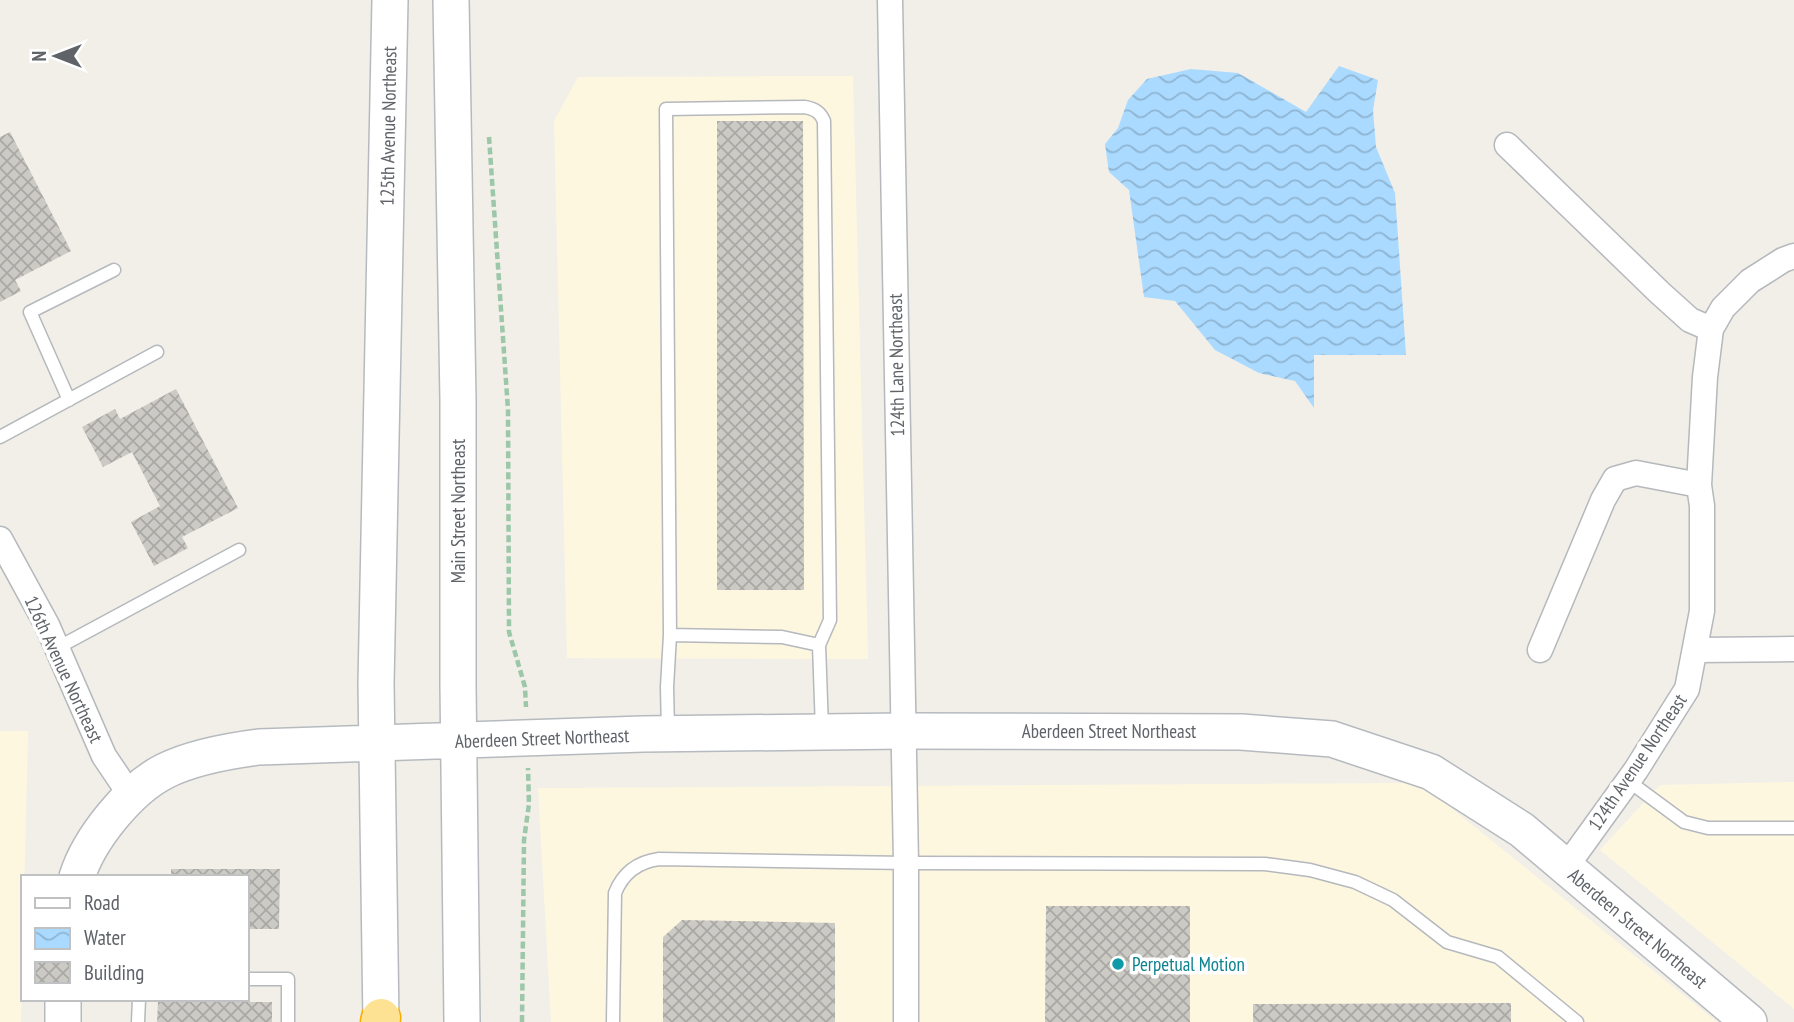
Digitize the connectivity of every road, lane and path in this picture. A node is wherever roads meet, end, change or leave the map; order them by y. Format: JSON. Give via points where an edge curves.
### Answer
{"nodes":[{"id":1,"x":390,"y":0,"type":"edge"},
{"id":2,"x":451,"y":0,"type":"edge"},
{"id":3,"x":890,"y":0,"type":"edge"},
{"id":4,"x":488,"y":135,"type":"dead end"},
{"id":5,"x":1507,"y":145,"type":"dead end"},
{"id":6,"x":1794,"y":256,"type":"edge"},
{"id":7,"x":114,"y":270,"type":"dead end"},
{"id":8,"x":1711,"y":329,"type":"junction"},
{"id":9,"x":157,"y":352,"type":"dead end"},
{"id":10,"x":69,"y":400,"type":"junction"},
{"id":11,"x":0,"y":437,"type":"edge"},
{"id":12,"x":1699,"y":485,"type":"junction"},
{"id":13,"x":0,"y":539,"type":"edge"},
{"id":14,"x":239,"y":550,"type":"dead end"},
{"id":15,"x":670,"y":635,"type":"junction"},
{"id":16,"x":819,"y":645,"type":"junction"},
{"id":17,"x":57,"y":648,"type":"junction"},
{"id":18,"x":1794,"y":649,"type":"edge"},
{"id":19,"x":1540,"y":650,"type":"dead end"},
{"id":20,"x":1696,"y":650,"type":"junction"},
{"id":21,"x":525,"y":687,"type":"dead end"},
{"id":22,"x":903,"y":731,"type":"junction"},
{"id":23,"x":822,"y":733,"type":"junction"},
{"id":24,"x":668,"y":734,"type":"junction"},
{"id":25,"x":458,"y":740,"type":"junction"},
{"id":26,"x":376,"y":743,"type":"junction"},
{"id":27,"x":1627,"y":780,"type":"junction"},
{"id":28,"x":131,"y":796,"type":"junction"},
{"id":29,"x":528,"y":804,"type":"dead end"},
{"id":30,"x":1794,"y":828,"type":"edge"},
{"id":31,"x":906,"y":863,"type":"junction"},
{"id":32,"x":1566,"y":867,"type":"junction"},
{"id":33,"x":78,"y":875,"type":"edge"},
{"id":34,"x":248,"y":979,"type":"edge"},
{"id":35,"x":63,"y":1001,"type":"edge"},
{"id":36,"x":139,"y":1001,"type":"edge"},
{"id":37,"x":381,"y":1021,"type":"edge"},
{"id":38,"x":1746,"y":1021,"type":"edge"},
{"id":39,"x":62,"y":1022,"type":"edge"},
{"id":40,"x":138,"y":1022,"type":"edge"},
{"id":41,"x":288,"y":1022,"type":"edge"},
{"id":42,"x":462,"y":1022,"type":"edge"},
{"id":43,"x":522,"y":1022,"type":"edge"},
{"id":44,"x":613,"y":1022,"type":"edge"},
{"id":45,"x":906,"y":1022,"type":"edge"},
{"id":46,"x":1577,"y":1022,"type":"edge"}],
"edges":[{"from":1,"to":26,"type":"main road","name":"125th Avenue Northeast"},
{"from":2,"to":25,"type":"main road","name":"Main Street Northeast"},
{"from":3,"to":22,"type":"street","name":"124th Lane Northeast"},
{"from":4,"to":21,"type":"path","via":[[508,410],[509,632]]},
{"from":5,"to":8,"type":"street","via":[[1660,293],[1690,320]]},
{"from":6,"to":8,"type":"street","via":[[1750,281],[1723,308]]},
{"from":7,"to":10,"type":"lane","via":[[30,313]]},
{"from":8,"to":12,"type":"street","name":"124th Avenue Northeast"},
{"from":9,"to":10,"type":"lane"},
{"from":10,"to":11,"type":"lane"},
{"from":12,"to":19,"type":"street","via":[[1636,473],[1615,479]]},
{"from":12,"to":20,"type":"street","name":"124th Avenue Northeast","via":[[1702,611]]},
{"from":13,"to":17,"type":"street","name":"126th Avenue Northeast"},
{"from":14,"to":17,"type":"lane"},
{"from":15,"to":16,"type":"lane","via":[[782,637]]},
{"from":15,"to":16,"type":"lane","via":[[666,109],[805,107],[813,108],[824,121],[830,620]]},
{"from":15,"to":24,"type":"lane"},
{"from":16,"to":23,"type":"lane"},
{"from":17,"to":28,"type":"street","name":"126th Avenue Northeast","via":[[104,756]]},
{"from":18,"to":20,"type":"street"},
{"from":20,"to":27,"type":"street","name":"124th Avenue Northeast","via":[[1687,689]]},
{"from":22,"to":23,"type":"main road","name":"Aberdeen Street Northeast"},
{"from":22,"to":31,"type":"street","name":"124th Lane Northeast"},
{"from":22,"to":32,"type":"main road","name":"Aberdeen Street Northeast","via":[[1241,732],[1332,739],[1431,772],[1522,830]]},
{"from":23,"to":24,"type":"main road","name":"Aberdeen Street Northeast"},
{"from":24,"to":25,"type":"main road","name":"Aberdeen Street Northeast"},
{"from":25,"to":26,"type":"main road","name":"Aberdeen Street Northeast"},
{"from":25,"to":42,"type":"main road","name":"Main Street Northeast"},
{"from":26,"to":28,"type":"main road","name":"Aberdeen Street Northeast","via":[[232,751],[164,771]]},
{"from":26,"to":37,"type":"main road"},
{"from":27,"to":30,"type":"lane","via":[[1684,822],[1708,828]]},
{"from":27,"to":32,"type":"street","name":"124th Avenue Northeast"},
{"from":28,"to":33,"type":"main road","name":"Aberdeen Street Northeast","via":[[88,850]]},
{"from":29,"to":43,"type":"path"},
{"from":31,"to":44,"type":"lane","via":[[659,859],[641,863],[619,883],[615,894]]},
{"from":31,"to":45,"type":"street","name":"124th Lane Northeast"},
{"from":31,"to":46,"type":"lane","via":[[1265,864],[1310,870],[1364,886],[1393,900],[1447,942],[1498,957]]},
{"from":32,"to":38,"type":"main road","name":"Aberdeen Street Northeast"},
{"from":34,"to":41,"type":"lane","via":[[288,979]]},
{"from":35,"to":39,"type":"main road"},
{"from":36,"to":40,"type":"lane"}]}
